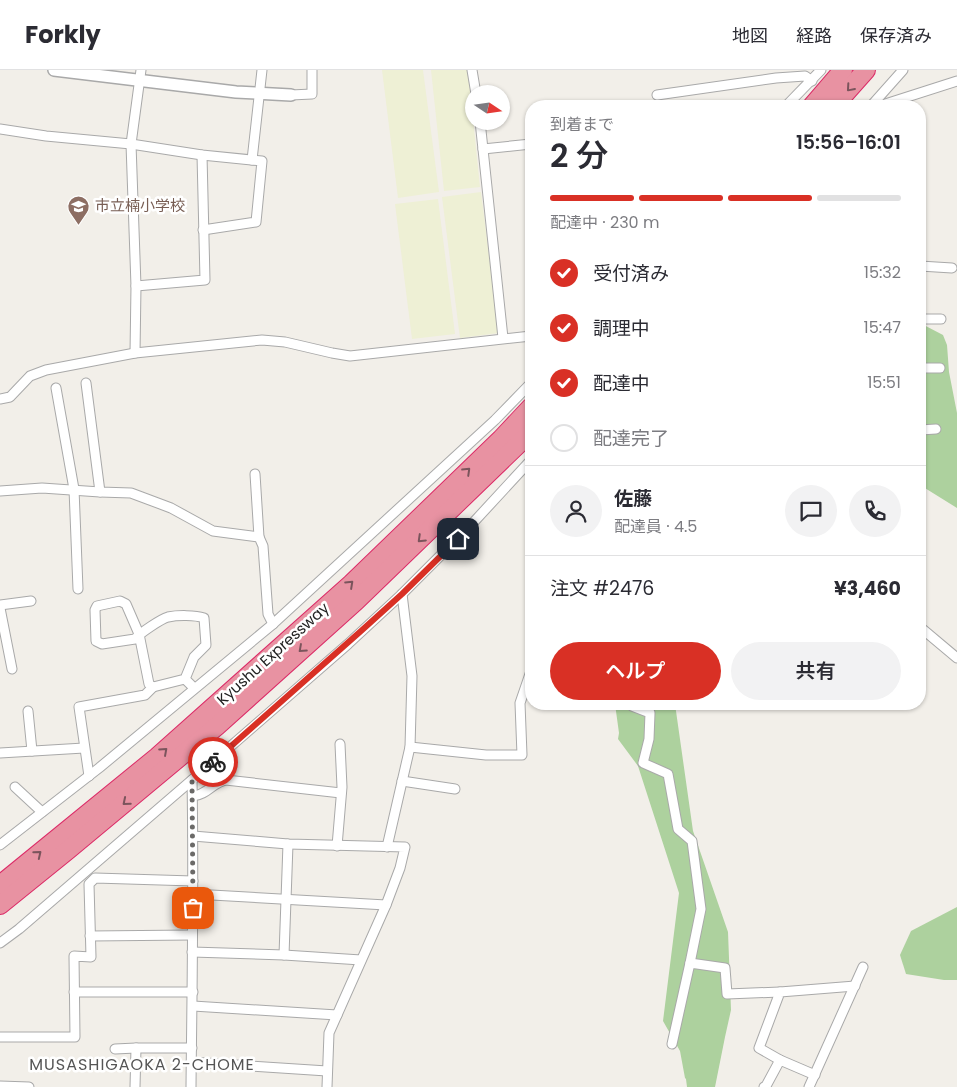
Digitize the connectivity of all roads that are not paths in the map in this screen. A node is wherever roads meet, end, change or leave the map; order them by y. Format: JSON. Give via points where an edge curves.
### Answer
{"nodes":[{"id":1,"x":54,"y":70,"type":"edge"},
{"id":2,"x":262,"y":70,"type":"edge"},
{"id":3,"x":312,"y":70,"type":"edge"},
{"id":4,"x":472,"y":70,"type":"edge"},
{"id":5,"x":821,"y":70,"type":"edge"},
{"id":6,"x":843,"y":70,"type":"edge"},
{"id":7,"x":866,"y":70,"type":"edge"},
{"id":8,"x":903,"y":70,"type":"edge"},
{"id":9,"x":140,"y":75,"type":"edge"},
{"id":10,"x":812,"y":81,"type":"junction"},
{"id":11,"x":957,"y":81,"type":"edge"},
{"id":12,"x":474,"y":85,"type":"edge"},
{"id":13,"x":260,"y":94,"type":"junction"},
{"id":14,"x":292,"y":95,"type":"joint"},
{"id":15,"x":657,"y":95,"type":"dead end"},
{"id":16,"x":792,"y":100,"type":"edge"},
{"id":17,"x":817,"y":100,"type":"edge"},
{"id":18,"x":839,"y":100,"type":"edge"},
{"id":19,"x":877,"y":100,"type":"edge"},
{"id":20,"x":898,"y":100,"type":"edge"},
{"id":21,"x":0,"y":129,"type":"edge"},
{"id":22,"x":481,"y":130,"type":"edge"},
{"id":23,"x":131,"y":144,"type":"junction"},
{"id":24,"x":525,"y":145,"type":"edge"},
{"id":25,"x":484,"y":149,"type":"junction"},
{"id":26,"x":202,"y":155,"type":"junction"},
{"id":27,"x":252,"y":160,"type":"junction"},
{"id":28,"x":203,"y":230,"type":"junction"},
{"id":29,"x":926,"y":266,"type":"edge"},
{"id":30,"x":952,"y":268,"type":"dead end"},
{"id":31,"x":136,"y":286,"type":"junction"},
{"id":32,"x":926,"y":319,"type":"edge"},
{"id":33,"x":941,"y":319,"type":"dead end"},
{"id":34,"x":525,"y":336,"type":"edge"},
{"id":35,"x":503,"y":338,"type":"junction"},
{"id":36,"x":135,"y":353,"type":"junction"},
{"id":37,"x":926,"y":368,"type":"edge"},
{"id":38,"x":940,"y":368,"type":"dead end"},
{"id":39,"x":86,"y":383,"type":"dead end"},
{"id":40,"x":56,"y":388,"type":"dead end"},
{"id":41,"x":525,"y":389,"type":"edge"},
{"id":42,"x":0,"y":399,"type":"edge"},
{"id":43,"x":525,"y":413,"type":"edge"},
{"id":44,"x":936,"y":429,"type":"dead end"},
{"id":45,"x":926,"y":430,"type":"edge"},
{"id":46,"x":525,"y":438,"type":"edge"},
{"id":47,"x":525,"y":466,"type":"edge"},
{"id":48,"x":255,"y":474,"type":"dead end"},
{"id":49,"x":74,"y":489,"type":"junction"},
{"id":50,"x":0,"y":491,"type":"edge"},
{"id":51,"x":100,"y":492,"type":"junction"},
{"id":52,"x":259,"y":537,"type":"junction"},
{"id":53,"x":78,"y":589,"type":"dead end"},
{"id":54,"x":402,"y":594,"type":"junction"},
{"id":55,"x":31,"y":601,"type":"dead end"},
{"id":56,"x":0,"y":606,"type":"edge"},
{"id":57,"x":2,"y":623,"type":"edge"},
{"id":58,"x":272,"y":624,"type":"junction"},
{"id":59,"x":926,"y":632,"type":"edge"},
{"id":60,"x":139,"y":634,"type":"junction"},
{"id":61,"x":957,"y":658,"type":"edge"},
{"id":62,"x":12,"y":670,"type":"dead end"},
{"id":63,"x":185,"y":679,"type":"junction"},
{"id":64,"x":153,"y":687,"type":"junction"},
{"id":65,"x":194,"y":688,"type":"junction"},
{"id":66,"x":525,"y":688,"type":"edge"},
{"id":67,"x":641,"y":710,"type":"edge"},
{"id":68,"x":28,"y":711,"type":"dead end"},
{"id":69,"x":340,"y":744,"type":"dead end"},
{"id":70,"x":84,"y":748,"type":"junction"},
{"id":71,"x":410,"y":748,"type":"junction"},
{"id":72,"x":32,"y":751,"type":"junction"},
{"id":73,"x":0,"y":753,"type":"edge"},
{"id":74,"x":89,"y":776,"type":"junction"},
{"id":75,"x":192,"y":780,"type":"junction"},
{"id":76,"x":402,"y":781,"type":"junction"},
{"id":77,"x":15,"y":787,"type":"dead end"},
{"id":78,"x":455,"y":789,"type":"dead end"},
{"id":79,"x":342,"y":793,"type":"junction"},
{"id":80,"x":192,"y":796,"type":"junction"},
{"id":81,"x":42,"y":812,"type":"junction"},
{"id":82,"x":193,"y":836,"type":"junction"},
{"id":83,"x":288,"y":844,"type":"junction"},
{"id":84,"x":0,"y":845,"type":"edge"},
{"id":85,"x":337,"y":846,"type":"junction"},
{"id":86,"x":387,"y":846,"type":"junction"},
{"id":87,"x":193,"y":881,"type":"junction"},
{"id":88,"x":0,"y":885,"type":"edge"},
{"id":89,"x":194,"y":894,"type":"junction"},
{"id":90,"x":285,"y":899,"type":"junction"},
{"id":91,"x":0,"y":905,"type":"edge"},
{"id":92,"x":386,"y":905,"type":"junction"},
{"id":93,"x":192,"y":935,"type":"junction"},
{"id":94,"x":90,"y":936,"type":"junction"},
{"id":95,"x":0,"y":943,"type":"edge"},
{"id":96,"x":192,"y":952,"type":"junction"},
{"id":97,"x":284,"y":955,"type":"junction"},
{"id":98,"x":361,"y":960,"type":"junction"},
{"id":99,"x":690,"y":962,"type":"junction"},
{"id":100,"x":863,"y":967,"type":"dead end"},
{"id":101,"x":855,"y":986,"type":"junction"},
{"id":102,"x":74,"y":992,"type":"junction"},
{"id":103,"x":193,"y":992,"type":"junction"},
{"id":104,"x":780,"y":992,"type":"junction"},
{"id":105,"x":193,"y":1006,"type":"junction"},
{"id":106,"x":337,"y":1015,"type":"junction"},
{"id":107,"x":0,"y":1037,"type":"edge"},
{"id":108,"x":672,"y":1044,"type":"dead end"},
{"id":109,"x":136,"y":1048,"type":"junction"},
{"id":110,"x":192,"y":1048,"type":"junction"},
{"id":111,"x":115,"y":1049,"type":"dead end"},
{"id":112,"x":780,"y":1060,"type":"junction"},
{"id":113,"x":192,"y":1062,"type":"junction"},
{"id":114,"x":327,"y":1071,"type":"junction"},
{"id":115,"x":815,"y":1075,"type":"junction"},
{"id":116,"x":0,"y":1086,"type":"edge"},
{"id":117,"x":29,"y":1087,"type":"edge"},
{"id":118,"x":135,"y":1087,"type":"edge"},
{"id":119,"x":191,"y":1087,"type":"edge"},
{"id":120,"x":327,"y":1087,"type":"edge"},
{"id":121,"x":764,"y":1087,"type":"edge"},
{"id":122,"x":809,"y":1087,"type":"edge"}],
"edges":[{"from":1,"to":9,"type":"street"},
{"from":2,"to":13,"type":"street"},
{"from":3,"to":14,"type":"street","via":[[312,94]]},
{"from":4,"to":12,"type":"street"},
{"from":5,"to":10,"type":"street"},
{"from":6,"to":17,"type":"highway"},
{"from":7,"to":18,"type":"highway","one_way":true},
{"from":8,"to":19,"type":"street"},
{"from":9,"to":13,"type":"street"},
{"from":9,"to":23,"type":"street"},
{"from":10,"to":15,"type":"street","via":[[805,76],[776,78]]},
{"from":10,"to":16,"type":"street"},
{"from":11,"to":20,"type":"street"},
{"from":13,"to":14,"type":"street"},
{"from":13,"to":27,"type":"street"},
{"from":21,"to":23,"type":"street"},
{"from":22,"to":25,"type":"street"},
{"from":23,"to":26,"type":"street"},
{"from":23,"to":31,"type":"street"},
{"from":24,"to":25,"type":"street"},
{"from":25,"to":35,"type":"street"},
{"from":26,"to":27,"type":"street"},
{"from":26,"to":28,"type":"street"},
{"from":27,"to":28,"type":"street","via":[[262,161],[256,222]]},
{"from":28,"to":31,"type":"street","via":[[205,280]]},
{"from":29,"to":30,"type":"street"},
{"from":31,"to":36,"type":"street"},
{"from":32,"to":33,"type":"street"},
{"from":34,"to":35,"type":"street"},
{"from":35,"to":36,"type":"street","via":[[350,356],[262,340]]},
{"from":36,"to":42,"type":"street","via":[[46,370],[30,376],[10,396]]},
{"from":37,"to":38,"type":"street"},
{"from":39,"to":51,"type":"street"},
{"from":40,"to":49,"type":"street"},
{"from":41,"to":58,"type":"street"},
{"from":88,"to":43,"type":"highway","name":"Kyushu Expressway","one_way":true,"via":[[157,757],[351,584]]},
{"from":44,"to":45,"type":"street"},
{"from":46,"to":91,"type":"highway","name":"Kyushu Expressway","one_way":true,"via":[[356,601],[218,726]]},
{"from":47,"to":54,"type":"street"},
{"from":48,"to":52,"type":"street"},
{"from":49,"to":50,"type":"street"},
{"from":49,"to":51,"type":"street"},
{"from":49,"to":53,"type":"street"},
{"from":51,"to":52,"type":"street","via":[[131,493],[171,508],[213,531]]},
{"from":52,"to":58,"type":"street","via":[[263,546],[268,614]]},
{"from":54,"to":71,"type":"street","via":[[412,676]]},
{"from":54,"to":75,"type":"street"},
{"from":55,"to":56,"type":"street"},
{"from":56,"to":57,"type":"street"},
{"from":57,"to":62,"type":"street"},
{"from":58,"to":65,"type":"street"},
{"from":59,"to":61,"type":"street"},
{"from":60,"to":60,"type":"street","via":[[126,604],[120,601],[97,606],[96,641],[102,644],[135,639]]},
{"from":60,"to":63,"type":"street","via":[[167,617],[204,618],[206,645],[194,657]]},
{"from":60,"to":64,"type":"street","via":[[148,684]]},
{"from":63,"to":64,"type":"street"},
{"from":63,"to":65,"type":"street"},
{"from":64,"to":70,"type":"street","via":[[145,695],[79,707]]},
{"from":65,"to":74,"type":"street"},
{"from":66,"to":71,"type":"street","via":[[520,703],[522,755]]},
{"from":67,"to":99,"type":"street","via":[[650,714],[649,739],[643,763],[668,774],[678,829],[692,841],[701,909]]},
{"from":68,"to":72,"type":"street"},
{"from":69,"to":79,"type":"street"},
{"from":70,"to":72,"type":"street"},
{"from":70,"to":74,"type":"street"},
{"from":71,"to":76,"type":"street"},
{"from":72,"to":73,"type":"street"},
{"from":74,"to":81,"type":"street"},
{"from":75,"to":80,"type":"street"},
{"from":75,"to":95,"type":"street"},
{"from":76,"to":78,"type":"street"},
{"from":76,"to":86,"type":"street"},
{"from":77,"to":81,"type":"street"},
{"from":79,"to":80,"type":"street","via":[[226,780],[201,795]]},
{"from":79,"to":85,"type":"street"},
{"from":80,"to":82,"type":"street"},
{"from":81,"to":84,"type":"street"},
{"from":82,"to":83,"type":"street"},
{"from":82,"to":87,"type":"street"},
{"from":83,"to":85,"type":"street"},
{"from":83,"to":90,"type":"street"},
{"from":85,"to":86,"type":"street"},
{"from":86,"to":92,"type":"street","via":[[405,847]]},
{"from":87,"to":89,"type":"street"},
{"from":87,"to":94,"type":"street","via":[[95,878],[89,884]]},
{"from":89,"to":90,"type":"street"},
{"from":89,"to":93,"type":"street"},
{"from":90,"to":92,"type":"street"},
{"from":90,"to":97,"type":"street"},
{"from":92,"to":98,"type":"street"},
{"from":93,"to":94,"type":"street"},
{"from":93,"to":96,"type":"street"},
{"from":94,"to":102,"type":"street","via":[[91,957],[74,956]]},
{"from":96,"to":97,"type":"street"},
{"from":96,"to":103,"type":"street"},
{"from":97,"to":98,"type":"street"},
{"from":98,"to":106,"type":"street"},
{"from":99,"to":104,"type":"street","via":[[725,968],[727,994]]},
{"from":99,"to":108,"type":"street"},
{"from":100,"to":101,"type":"street"},
{"from":101,"to":104,"type":"street"},
{"from":101,"to":115,"type":"street"},
{"from":102,"to":103,"type":"street"},
{"from":102,"to":107,"type":"street","via":[[75,1037]]},
{"from":103,"to":105,"type":"street"},
{"from":104,"to":112,"type":"street","via":[[758,1048]]},
{"from":105,"to":106,"type":"street"},
{"from":105,"to":110,"type":"street"},
{"from":106,"to":114,"type":"street","via":[[329,1033]]},
{"from":109,"to":110,"type":"street"},
{"from":109,"to":111,"type":"street"},
{"from":109,"to":118,"type":"street"},
{"from":110,"to":113,"type":"street"},
{"from":112,"to":115,"type":"street"},
{"from":112,"to":121,"type":"street"},
{"from":113,"to":114,"type":"street"},
{"from":113,"to":119,"type":"street"},
{"from":114,"to":120,"type":"street"},
{"from":115,"to":122,"type":"street"},
{"from":116,"to":117,"type":"street"}]}
